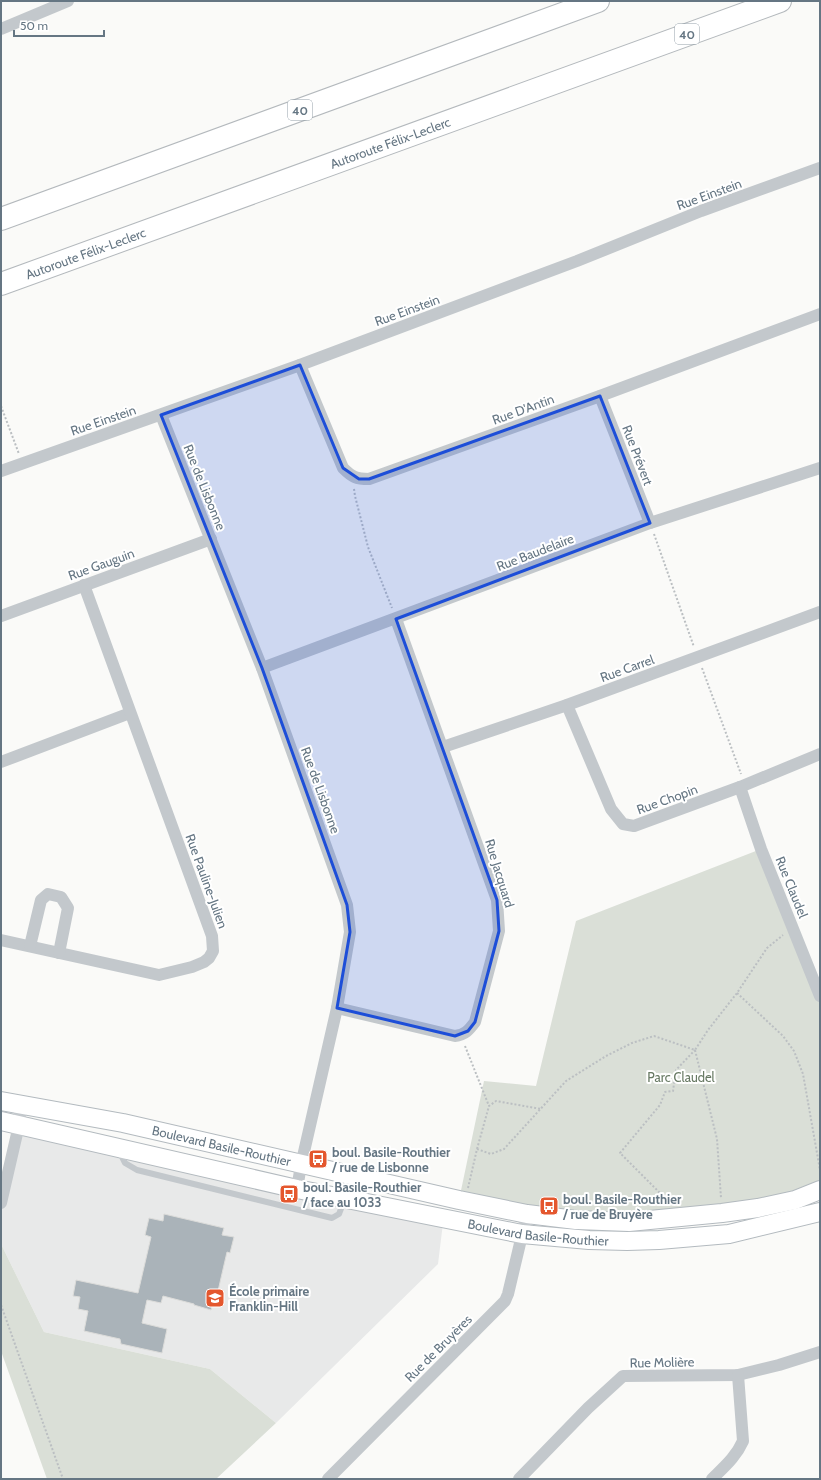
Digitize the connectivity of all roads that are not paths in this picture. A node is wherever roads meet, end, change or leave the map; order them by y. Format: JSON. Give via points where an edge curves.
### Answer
{"nodes":[{"id":1,"x":68,"y":1,"type":"edge"},
{"id":2,"x":598,"y":1,"type":"edge"},
{"id":3,"x":780,"y":1,"type":"edge"},
{"id":4,"x":1,"y":29,"type":"edge"},
{"id":5,"x":820,"y":168,"type":"edge"},
{"id":6,"x":1,"y":219,"type":"edge"},
{"id":7,"x":1,"y":284,"type":"edge"},
{"id":8,"x":820,"y":314,"type":"edge"},
{"id":9,"x":300,"y":364,"type":"junction"},
{"id":10,"x":600,"y":396,"type":"junction"},
{"id":11,"x":161,"y":415,"type":"junction"},
{"id":12,"x":820,"y":468,"type":"edge"},
{"id":13,"x":1,"y":471,"type":"edge"},
{"id":14,"x":650,"y":523,"type":"junction"},
{"id":15,"x":211,"y":539,"type":"junction"},
{"id":16,"x":84,"y":586,"type":"junction"},
{"id":17,"x":820,"y":612,"type":"edge"},
{"id":18,"x":1,"y":616,"type":"edge"},
{"id":19,"x":396,"y":619,"type":"junction"},
{"id":20,"x":262,"y":668,"type":"junction"},
{"id":21,"x":567,"y":705,"type":"junction"},
{"id":22,"x":130,"y":713,"type":"junction"},
{"id":23,"x":443,"y":747,"type":"junction"},
{"id":24,"x":820,"y":754,"type":"edge"},
{"id":25,"x":1,"y":762,"type":"edge"},
{"id":26,"x":740,"y":787,"type":"junction"},
{"id":27,"x":1,"y":940,"type":"edge"},
{"id":28,"x":30,"y":946,"type":"junction"},
{"id":29,"x":59,"y":953,"type":"junction"},
{"id":30,"x":820,"y":996,"type":"edge"},
{"id":31,"x":337,"y":1008,"type":"junction"},
{"id":32,"x":1,"y":1101,"type":"edge"},
{"id":33,"x":21,"y":1104,"type":"junction"},
{"id":34,"x":1,"y":1121,"type":"edge"},
{"id":35,"x":123,"y":1123,"type":"junction"},
{"id":36,"x":19,"y":1125,"type":"junction"},
{"id":37,"x":119,"y":1149,"type":"junction"},
{"id":38,"x":301,"y":1165,"type":"junction"},
{"id":39,"x":297,"y":1189,"type":"junction"},
{"id":40,"x":820,"y":1190,"type":"edge"},
{"id":41,"x":345,"y":1199,"type":"junction"},
{"id":42,"x":1,"y":1203,"type":"edge"},
{"id":43,"x":820,"y":1212,"type":"edge"},
{"id":44,"x":527,"y":1214,"type":"junction"},
{"id":45,"x":522,"y":1234,"type":"junction"},
{"id":46,"x":820,"y":1352,"type":"edge"},
{"id":47,"x":738,"y":1376,"type":"junction"},
{"id":48,"x":328,"y":1479,"type":"edge"},
{"id":49,"x":518,"y":1479,"type":"edge"},
{"id":50,"x":712,"y":1479,"type":"edge"}],
"edges":[{"from":1,"to":4,"type":"street"},
{"from":2,"to":6,"type":"highway","number":"40"},
{"from":3,"to":7,"type":"highway","name":"Autoroute Félix-Leclerc","number":"40"},
{"from":5,"to":9,"type":"street","name":"Rue Einstein"},
{"from":8,"to":10,"type":"street","name":"Rue D'Antin"},
{"from":9,"to":10,"type":"street","name":"Rue D'Antin","via":[[343,468],[359,479],[369,479]]},
{"from":9,"to":11,"type":"street","name":"Rue Einstein"},
{"from":10,"to":14,"type":"street","name":"Rue Prévert"},
{"from":11,"to":13,"type":"street","name":"Rue Einstein"},
{"from":11,"to":15,"type":"street","name":"Rue de Lisbonne"},
{"from":12,"to":14,"type":"street","name":"Rue Baudelaire"},
{"from":14,"to":19,"type":"street","name":"Rue Baudelaire"},
{"from":15,"to":16,"type":"street","name":"Rue Gauguin"},
{"from":15,"to":20,"type":"street","name":"Rue de Lisbonne"},
{"from":16,"to":18,"type":"street","name":"Rue Gauguin"},
{"from":16,"to":22,"type":"street","name":"Rue Pauline-Julien"},
{"from":17,"to":21,"type":"street","name":"Rue Carrel"},
{"from":19,"to":20,"type":"street","name":"Rue Baudelaire"},
{"from":19,"to":23,"type":"street","name":"Rue Jacquard"},
{"from":20,"to":31,"type":"street","name":"Rue de Lisbonne","via":[[347,905],[350,932]]},
{"from":21,"to":23,"type":"street","name":"Rue Carrel"},
{"from":21,"to":26,"type":"street","name":"Rue Chopin","via":[[611,809],[623,824],[634,826]]},
{"from":22,"to":25,"type":"street"},
{"from":22,"to":29,"type":"street","name":"Rue Pauline-Julien","via":[[212,936],[212,951],[204,962],[159,975]]},
{"from":23,"to":31,"type":"street","name":"Rue Jacquard","via":[[497,900],[499,931],[475,1022],[461,1036],[455,1036]]},
{"from":24,"to":26,"type":"street","name":"Rue Chopin"},
{"from":26,"to":30,"type":"street","name":"Rue Claudel","via":[[761,850]]},
{"from":27,"to":28,"type":"street","name":"Rue Pauline-Julien"},
{"from":28,"to":29,"type":"street","name":"Rue Pauline-Julien"},
{"from":28,"to":29,"type":"street","via":[[41,900],[48,894],[60,897],[68,908]]},
{"from":31,"to":38,"type":"street","name":"Rue de Lisbonne"},
{"from":32,"to":33,"type":"street","name":"Boulevard Basile-Routhier"},
{"from":33,"to":35,"type":"street","name":"Boulevard Basile-Routhier"},
{"from":33,"to":36,"type":"street"},
{"from":34,"to":36,"type":"street","name":"Boulevard Basile-Routhier"},
{"from":35,"to":37,"type":"street"},
{"from":35,"to":38,"type":"street","name":"Boulevard Basile-Routhier"},
{"from":36,"to":37,"type":"street","name":"Boulevard Basile-Routhier"},
{"from":36,"to":42,"type":"street"},
{"from":37,"to":39,"type":"street","name":"Boulevard Basile-Routhier"},
{"from":37,"to":41,"type":"lane","via":[[125,1163],[136,1170],[332,1218],[339,1214]]},
{"from":38,"to":39,"type":"street","name":"Rue de Lisbonne"},
{"from":38,"to":44,"type":"street","name":"Boulevard Basile-Routhier"},
{"from":39,"to":41,"type":"street","name":"Boulevard Basile-Routhier"},
{"from":40,"to":44,"type":"street","name":"Boulevard Basile-Routhier","via":[[795,1200],[758,1208],[629,1222],[576,1220]]},
{"from":41,"to":45,"type":"street","name":"Boulevard Basile-Routhier"},
{"from":43,"to":45,"type":"street","name":"Boulevard Basile-Routhier","via":[[729,1234],[659,1240],[627,1242]]},
{"from":44,"to":45,"type":"street","name":"Rue de Bruyères"},
{"from":45,"to":48,"type":"street","name":"Rue de Bruyères","via":[[508,1294],[504,1301]]},
{"from":46,"to":47,"type":"street","name":"Rue Molière"},
{"from":47,"to":49,"type":"street","name":"Rue Molière","via":[[623,1376]]},
{"from":47,"to":50,"type":"street","via":[[743,1441],[734,1457]]}]}
